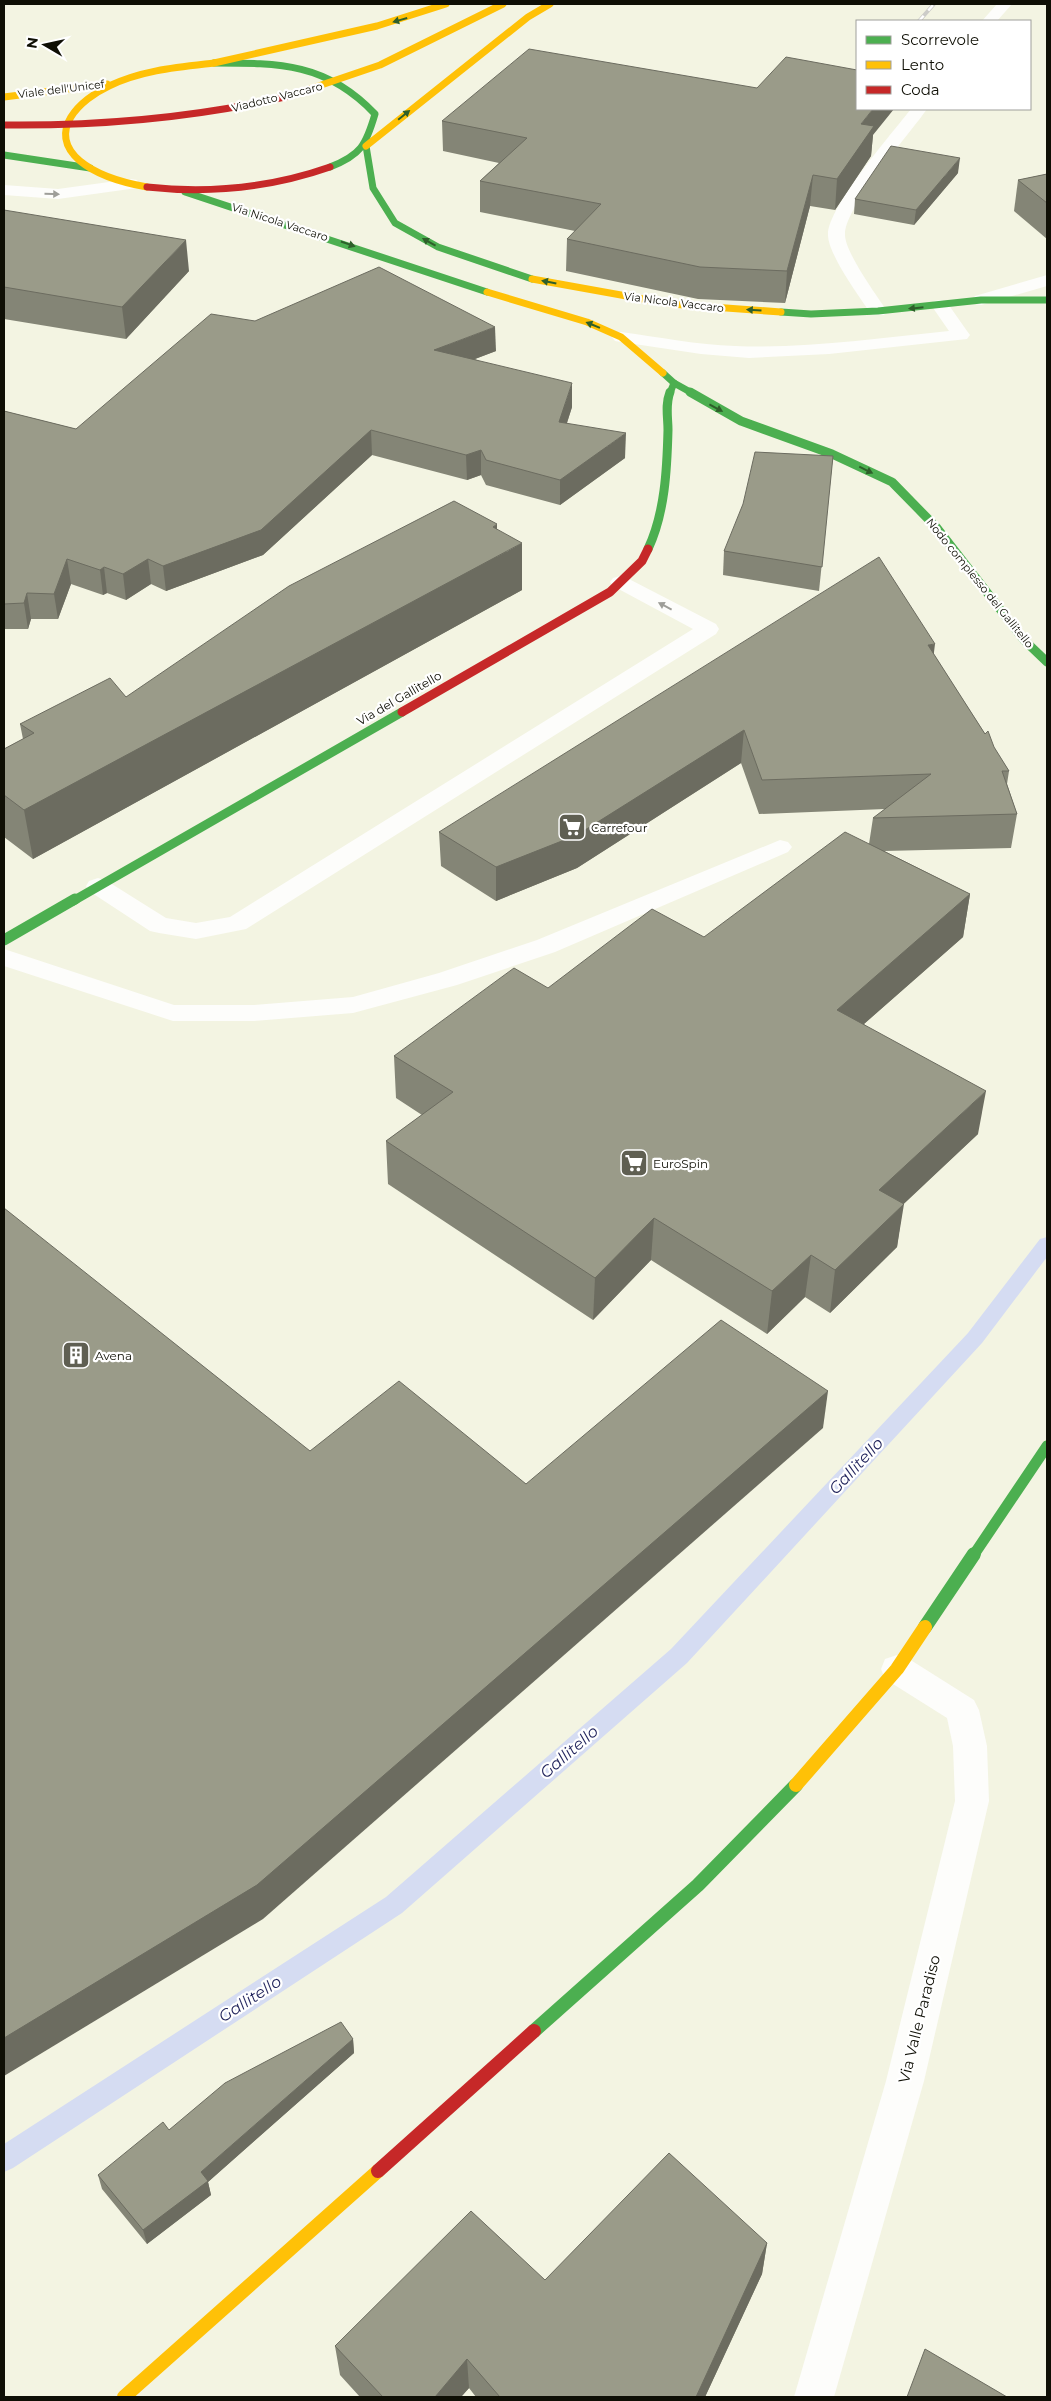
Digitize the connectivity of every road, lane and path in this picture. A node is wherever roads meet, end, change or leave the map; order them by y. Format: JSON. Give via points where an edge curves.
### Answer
{"nodes":[{"id":1,"x":446,"y":4,"type":"edge"},
{"id":2,"x":502,"y":4,"type":"edge"},
{"id":3,"x":550,"y":4,"type":"edge"},
{"id":4,"x":1005,"y":4,"type":"edge"},
{"id":5,"x":990,"y":20,"type":"edge"},
{"id":6,"x":214,"y":63,"type":"junction"},
{"id":7,"x":118,"y":82,"type":"junction"},
{"id":8,"x":4,"y":96,"type":"edge"},
{"id":9,"x":918,"y":110,"type":"edge"},
{"id":10,"x":4,"y":125,"type":"edge"},
{"id":11,"x":366,"y":146,"type":"junction"},
{"id":12,"x":4,"y":155,"type":"edge"},
{"id":13,"x":90,"y":168,"type":"junction"},
{"id":14,"x":131,"y":184,"type":"junction"},
{"id":15,"x":4,"y":190,"type":"edge"},
{"id":16,"x":185,"y":192,"type":"junction"},
{"id":17,"x":1047,"y":280,"type":"edge"},
{"id":18,"x":982,"y":300,"type":"junction"},
{"id":19,"x":1047,"y":300,"type":"edge"},
{"id":20,"x":940,"y":305,"type":"junction"},
{"id":21,"x":878,"y":311,"type":"junction"},
{"id":22,"x":621,"y":337,"type":"junction"},
{"id":23,"x":674,"y":383,"type":"junction"},
{"id":24,"x":620,"y":582,"type":"junction"},
{"id":25,"x":1047,"y":662,"type":"edge"},
{"id":26,"x":780,"y":847,"type":"dead end"},
{"id":27,"x":98,"y":886,"type":"junction"},
{"id":28,"x":4,"y":940,"type":"edge"},
{"id":29,"x":4,"y":957,"type":"edge"},
{"id":30,"x":1047,"y":1446,"type":"edge"},
{"id":31,"x":897,"y":1669,"type":"junction"},
{"id":32,"x":124,"y":2397,"type":"edge"},
{"id":33,"x":814,"y":2397,"type":"edge"}],
"edges":[{"from":1,"to":6,"type":"main road","one_way":true,"via":[[378,26]]},
{"from":2,"to":10,"type":"main road","name":"Viadotto Vaccaro","via":[[422,45],[339,81],[248,106],[101,125]]},
{"from":11,"to":3,"type":"main road","one_way":true,"via":[[528,17]]},
{"from":4,"to":5,"type":"street"},
{"from":6,"to":7,"type":"main road","via":[[163,70]]},
{"from":6,"to":11,"type":"main road","via":[[270,65],[343,82],[368,102],[375,114]]},
{"from":7,"to":8,"type":"main road","name":"Viale dell'Unicef"},
{"from":7,"to":13,"type":"main road","via":[[89,97],[71,114],[64,133],[70,151]]},
{"from":9,"to":21,"type":"street","via":[[864,182],[839,223],[836,235],[840,249]]},
{"from":11,"to":16,"type":"main road","via":[[344,162],[300,180],[245,190]]},
{"from":21,"to":11,"type":"main road","name":"Via Nicola Vaccaro","one_way":true,"via":[[810,314],[671,304],[522,277],[438,246],[395,223],[373,188]]},
{"from":12,"to":13,"type":"main road"},
{"from":13,"to":14,"type":"main road"},
{"from":15,"to":14,"type":"street","one_way":true,"via":[[58,194]]},
{"from":14,"to":16,"type":"main road"},
{"from":16,"to":22,"type":"main road","name":"Via Nicola Vaccaro","via":[[587,322]]},
{"from":17,"to":18,"type":"street","name":"Via Nicola Vaccaro"},
{"from":18,"to":19,"type":"main road"},
{"from":18,"to":20,"type":"main road","name":"Via Nicola Vaccaro"},
{"from":20,"to":21,"type":"main road","name":"Via Nicola Vaccaro","one_way":true},
{"from":20,"to":22,"type":"street","via":[[961,335],[809,350],[747,352]]},
{"from":22,"to":23,"type":"main road","name":"Via Nicola Vaccaro"},
{"from":23,"to":24,"type":"main road","name":"Via del Gallitello","via":[[667,401],[662,502],[655,534],[642,561]]},
{"from":23,"to":25,"type":"main road","name":"Nodo complesso del Gallitello","one_way":true,"via":[[741,421],[832,454],[892,482],[936,528],[1024,640]]},
{"from":24,"to":27,"type":"main road","name":"Via del Gallitello","via":[[610,592],[563,620]]},
{"from":27,"to":24,"type":"street","one_way":true,"via":[[158,925],[196,931],[237,923],[708,629]]},
{"from":26,"to":29,"type":"street","via":[[546,946],[448,979],[353,1005],[254,1013],[173,1013]]},
{"from":27,"to":28,"type":"main road","name":"Via del Gallitello"},
{"from":30,"to":31,"type":"main road"},
{"from":31,"to":32,"type":"main road","via":[[802,1779],[698,1885]]},
{"from":31,"to":33,"type":"street","name":"Via Valle Paradiso","via":[[962,1710],[970,1746],[972,1801],[905,2081]]}]}
